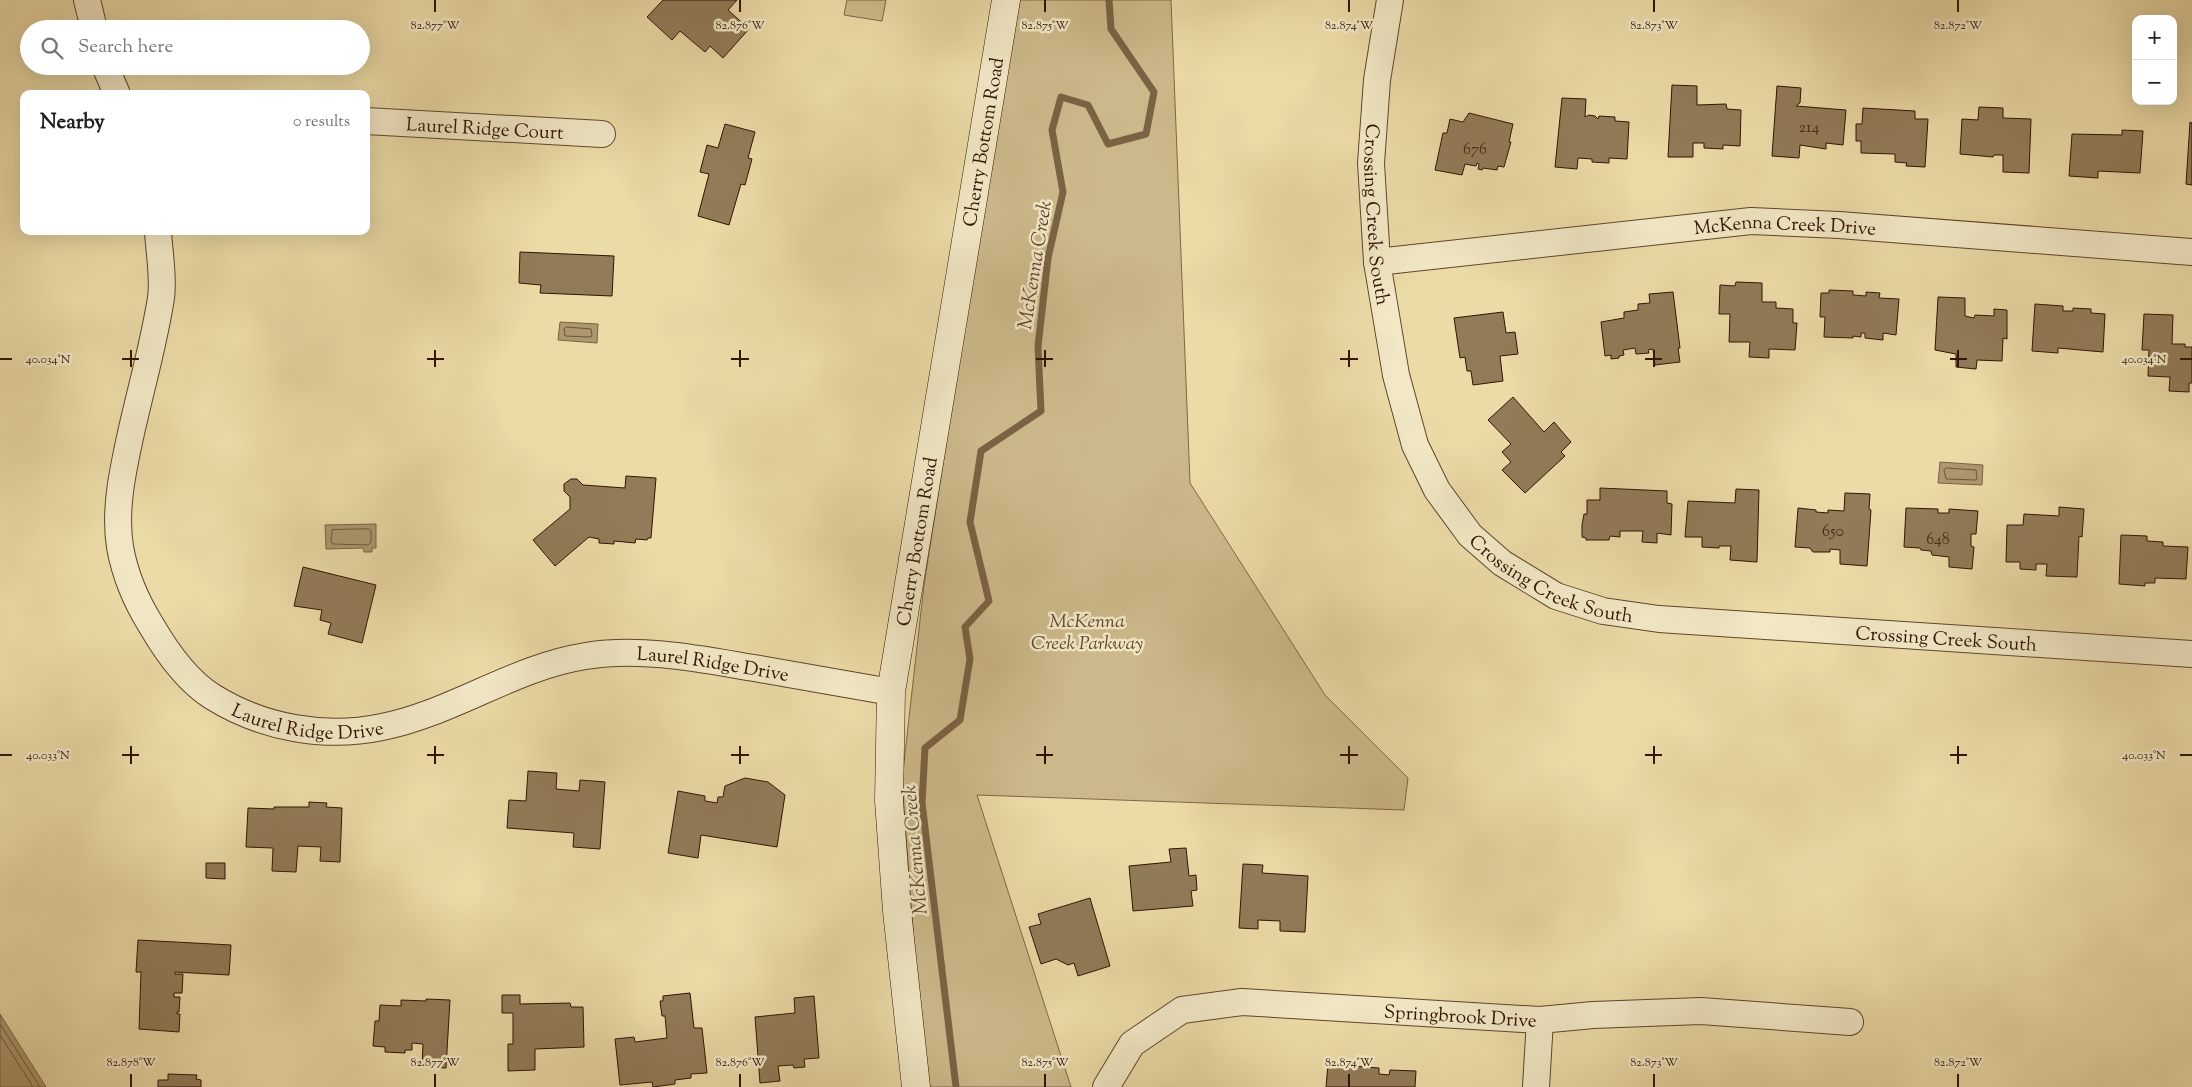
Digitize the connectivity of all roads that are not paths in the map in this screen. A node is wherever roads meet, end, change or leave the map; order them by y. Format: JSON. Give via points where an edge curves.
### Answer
{"nodes":[{"id":1,"x":87,"y":0,"type":"edge"},
{"id":2,"x":1006,"y":0,"type":"edge"},
{"id":3,"x":1390,"y":0,"type":"edge"},
{"id":4,"x":92,"y":20,"type":"edge"},
{"id":5,"x":109,"y":75,"type":"edge"},
{"id":6,"x":115,"y":90,"type":"edge"},
{"id":7,"x":370,"y":121,"type":"edge"},
{"id":8,"x":602,"y":134,"type":"dead end"},
{"id":9,"x":158,"y":235,"type":"edge"},
{"id":10,"x":2192,"y":252,"type":"edge"},
{"id":11,"x":1378,"y":262,"type":"junction"},
{"id":12,"x":2192,"y":654,"type":"edge"},
{"id":13,"x":891,"y":692,"type":"junction"},
{"id":14,"x":1540,"y":1020,"type":"junction"},
{"id":15,"x":1850,"y":1022,"type":"dead end"},
{"id":16,"x":916,"y":1087,"type":"edge"},
{"id":17,"x":1106,"y":1087,"type":"edge"},
{"id":18,"x":1536,"y":1087,"type":"edge"}],
"edges":[{"from":1,"to":4,"type":"street"},
{"from":2,"to":13,"type":"main road","name":"Cherry Bottom Road"},
{"from":3,"to":11,"type":"street","name":"Crossing Creek South","via":[[1377,80],[1371,162]]},
{"from":5,"to":6,"type":"street"},
{"from":7,"to":8,"type":"street","name":"Laurel Ridge Court"},
{"from":9,"to":13,"type":"street","name":"Laurel Ridge Drive","via":[[162,294],[126,458],[119,504],[120,546],[127,575],[156,634],[192,680],[212,697],[273,724],[309,731],[346,732],[383,727],[422,716],[551,665],[587,656],[624,654],[706,660]]},
{"from":10,"to":11,"type":"street","name":"McKenna Creek Drive","via":[[1751,221]]},
{"from":11,"to":12,"type":"street","name":"Crossing Creek South","via":[[1396,375],[1415,445],[1437,490],[1470,535],[1502,563],[1556,596],[1602,611],[1659,619]]},
{"from":13,"to":16,"type":"main road","name":"Cherry Bottom Road","via":[[889,801]]},
{"from":14,"to":15,"type":"street","name":"Springbrook Drive","via":[[1701,1011]]},
{"from":14,"to":17,"type":"street","name":"Springbrook Drive","via":[[1242,1002],[1182,1010],[1132,1044]]},
{"from":14,"to":18,"type":"street"}]}
